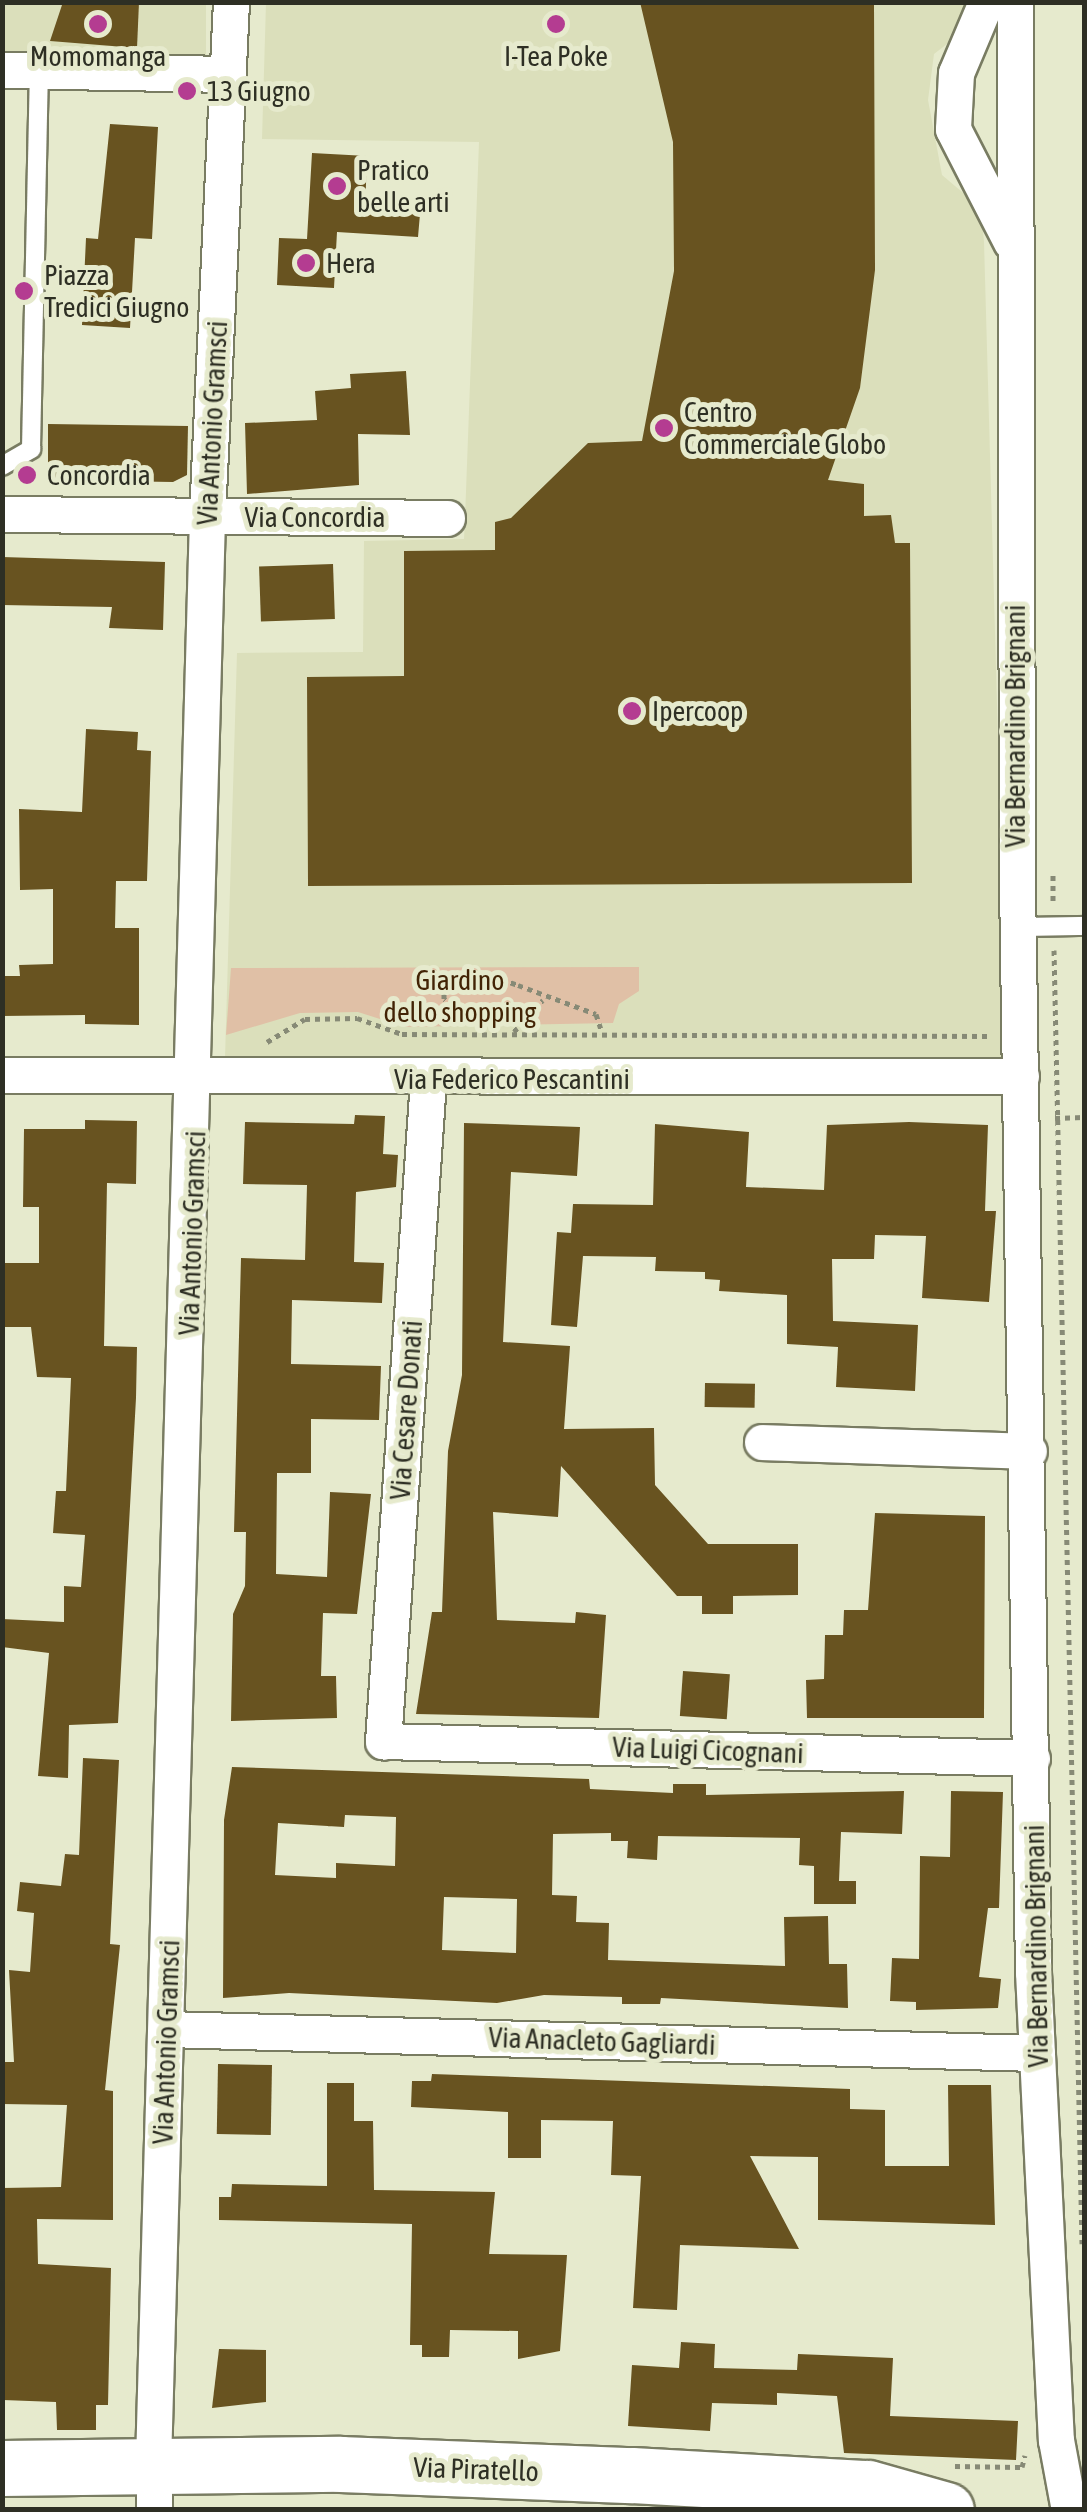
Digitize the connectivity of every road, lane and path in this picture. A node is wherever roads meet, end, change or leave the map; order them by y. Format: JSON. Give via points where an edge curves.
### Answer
{"nodes":[{"id":1,"x":231,"y":2,"type":"edge"},
{"id":2,"x":986,"y":2,"type":"edge"},
{"id":3,"x":1015,"y":2,"type":"edge"},
{"id":4,"x":970,"y":45,"type":"junction"},
{"id":5,"x":1016,"y":60,"type":"junction"},
{"id":6,"x":2,"y":70,"type":"edge"},
{"id":7,"x":39,"y":70,"type":"junction"},
{"id":8,"x":228,"y":74,"type":"junction"},
{"id":9,"x":1017,"y":158,"type":"junction"},
{"id":10,"x":972,"y":168,"type":"junction"},
{"id":11,"x":1011,"y":242,"type":"junction"},
{"id":12,"x":2,"y":466,"type":"edge"},
{"id":13,"x":2,"y":514,"type":"edge"},
{"id":14,"x":207,"y":516,"type":"junction"},
{"id":15,"x":447,"y":518,"type":"dead end"},
{"id":16,"x":1052,"y":868,"type":"dead end"},
{"id":17,"x":1054,"y":926,"type":"junction"},
{"id":18,"x":1084,"y":926,"type":"edge"},
{"id":19,"x":1018,"y":928,"type":"junction"},
{"id":20,"x":543,"y":1000,"type":"junction"},
{"id":21,"x":516,"y":1020,"type":"junction"},
{"id":22,"x":517,"y":1032,"type":"junction"},
{"id":23,"x":602,"y":1033,"type":"junction"},
{"id":24,"x":997,"y":1036,"type":"dead end"},
{"id":25,"x":251,"y":1042,"type":"dead end"},
{"id":26,"x":2,"y":1076,"type":"edge"},
{"id":27,"x":1021,"y":1076,"type":"junction"},
{"id":28,"x":196,"y":1078,"type":"junction"},
{"id":29,"x":428,"y":1080,"type":"junction"},
{"id":30,"x":762,"y":1442,"type":"dead end"},
{"id":31,"x":1029,"y":1451,"type":"junction"},
{"id":32,"x":383,"y":1741,"type":"joint"},
{"id":33,"x":1032,"y":1758,"type":"junction"},
{"id":34,"x":166,"y":2029,"type":"junction"},
{"id":35,"x":1037,"y":2053,"type":"junction"},
{"id":36,"x":1082,"y":2265,"type":"edge"},
{"id":37,"x":1056,"y":2440,"type":"junction"},
{"id":38,"x":2,"y":2468,"type":"edge"},
{"id":39,"x":154,"y":2489,"type":"edge"},
{"id":40,"x":2,"y":2499,"type":"edge"},
{"id":41,"x":821,"y":2510,"type":"edge"},
{"id":42,"x":946,"y":2510,"type":"edge"},
{"id":43,"x":1043,"y":2510,"type":"edge"},
{"id":44,"x":1069,"y":2510,"type":"edge"}],
"edges":[{"from":1,"to":8,"type":"street","name":"Via Antonio Gramsci"},
{"from":2,"to":4,"type":"street"},
{"from":3,"to":5,"type":"street","name":"Via Bernardino Brignani"},
{"from":4,"to":5,"type":"street"},
{"from":4,"to":10,"type":"street","via":[[956,73],[953,130]]},
{"from":5,"to":9,"type":"street","name":"Via Bernardino Brignani"},
{"from":6,"to":7,"type":"street"},
{"from":7,"to":8,"type":"street"},
{"from":7,"to":12,"type":"lane","via":[[31,449]]},
{"from":8,"to":14,"type":"street","name":"Via Antonio Gramsci"},
{"from":9,"to":10,"type":"street"},
{"from":9,"to":11,"type":"street","name":"Via Bernardino Brignani"},
{"from":10,"to":11,"type":"street"},
{"from":11,"to":19,"type":"street","name":"Via Bernardino Brignani"},
{"from":13,"to":14,"type":"street","name":"Via Concordia"},
{"from":14,"to":15,"type":"street","name":"Via Concordia"},
{"from":14,"to":28,"type":"street","name":"Via Antonio Gramsci"},
{"from":16,"to":17,"type":"path"},
{"from":17,"to":18,"type":"lane"},
{"from":17,"to":19,"type":"lane"},
{"from":17,"to":36,"type":"path"},
{"from":19,"to":27,"type":"street","name":"Via Bernardino Brignani"},
{"from":20,"to":21,"type":"path"},
{"from":20,"to":21,"type":"path","via":[[492,976],[444,980],[444,999],[454,1006],[501,1008]]},
{"from":20,"to":23,"type":"path","via":[[596,1014]]},
{"from":21,"to":22,"type":"path"},
{"from":22,"to":23,"type":"path"},
{"from":22,"to":25,"type":"path","via":[[402,1034],[358,1018],[305,1020]]},
{"from":23,"to":24,"type":"path"},
{"from":26,"to":28,"type":"street","name":"Via Federico Pescantini"},
{"from":27,"to":29,"type":"street","name":"Via Federico Pescantini"},
{"from":27,"to":31,"type":"street","name":"Via Bernardino Brignani"},
{"from":28,"to":29,"type":"street","name":"Via Federico Pescantini"},
{"from":28,"to":34,"type":"street","name":"Via Antonio Gramsci"},
{"from":29,"to":32,"type":"street","name":"Via Cesare Donati"},
{"from":30,"to":31,"type":"street"},
{"from":31,"to":33,"type":"street","name":"Via Bernardino Brignani"},
{"from":32,"to":33,"type":"street","name":"Via Luigi Cicognani"},
{"from":33,"to":35,"type":"street","name":"Via Bernardino Brignani"},
{"from":34,"to":35,"type":"street","name":"Via Anacleto Gagliardi"},
{"from":34,"to":39,"type":"street","name":"Via Antonio Gramsci"},
{"from":35,"to":37,"type":"street","name":"Via Bernardino Brignani"},
{"from":37,"to":43,"type":"street","name":"Via Bernardino Brignani"},
{"from":37,"to":44,"type":"street","name":"Via Bernardino Brignani"},
{"from":38,"to":39,"type":"main road","name":"Via Piratello"},
{"from":39,"to":40,"type":"main road","name":"Via Piratello"},
{"from":39,"to":41,"type":"main road","name":"Via Piratello"},
{"from":39,"to":42,"type":"main road","name":"Via Piratello","via":[[868,2488]]}]}
